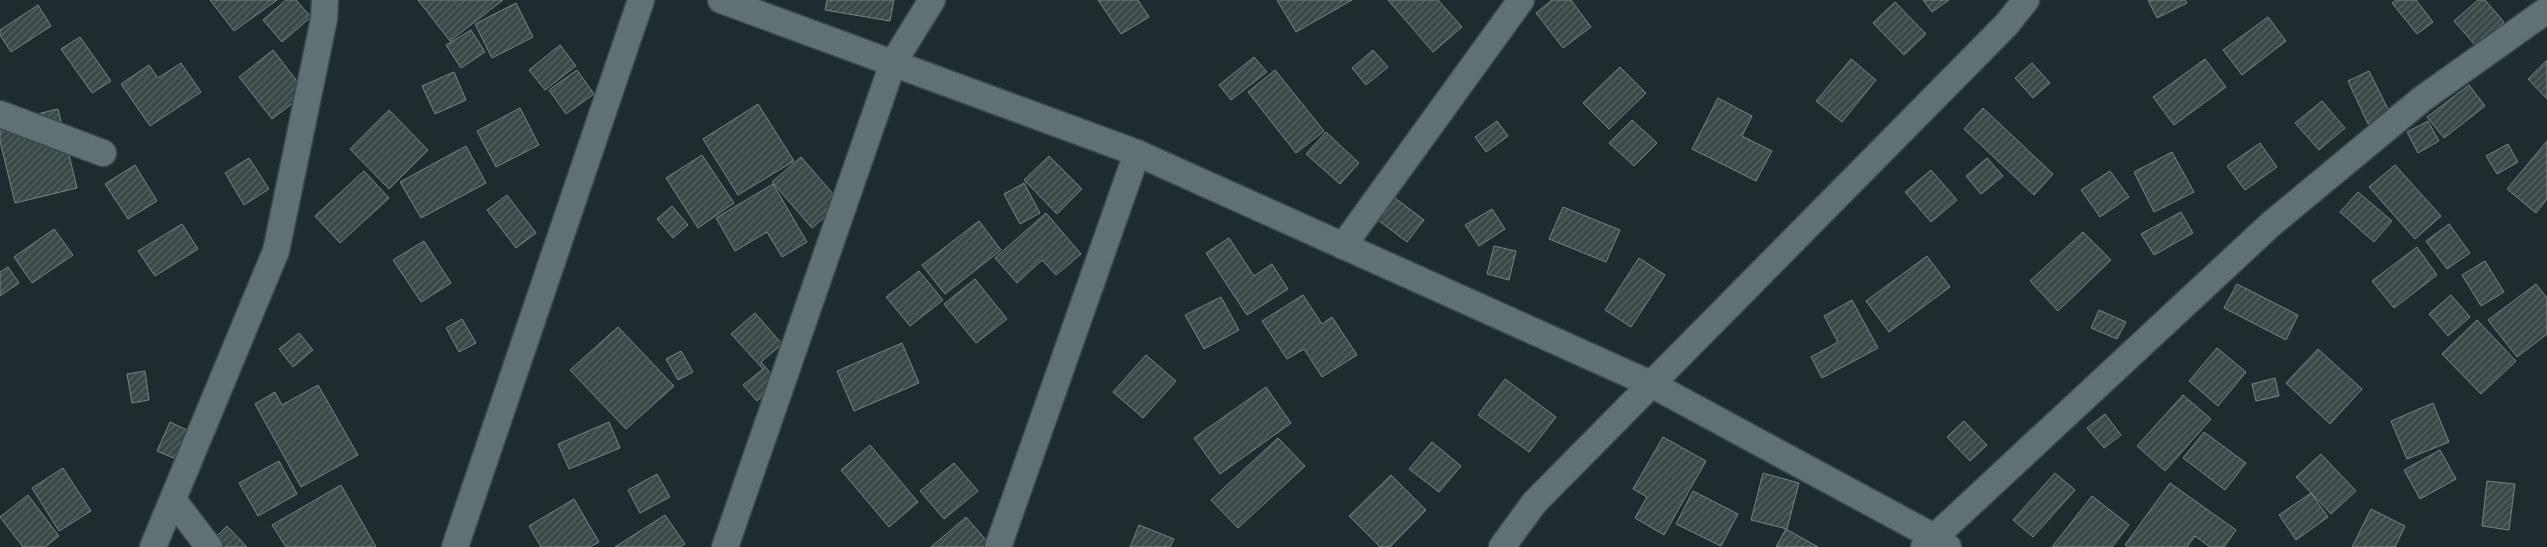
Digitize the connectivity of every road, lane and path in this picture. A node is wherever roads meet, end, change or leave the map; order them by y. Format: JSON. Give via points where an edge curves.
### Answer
{"nodes":[{"id":1,"x":326,"y":0,"type":"edge"},
{"id":2,"x":641,"y":0,"type":"edge"},
{"id":3,"x":721,"y":0,"type":"edge"},
{"id":4,"x":1521,"y":0,"type":"edge"},
{"id":5,"x":2026,"y":0,"type":"edge"},
{"id":6,"x":934,"y":2,"type":"edge"},
{"id":7,"x":2547,"y":10,"type":"edge"},
{"id":8,"x":893,"y":63,"type":"junction"},
{"id":9,"x":0,"y":114,"type":"edge"},
{"id":10,"x":103,"y":153,"type":"dead end"},
{"id":11,"x":1137,"y":153,"type":"junction"},
{"id":12,"x":1343,"y":246,"type":"junction"},
{"id":13,"x":1651,"y":384,"type":"junction"},
{"id":14,"x":173,"y":500,"type":"junction"},
{"id":15,"x":1935,"y":544,"type":"edge"},
{"id":16,"x":153,"y":547,"type":"edge"},
{"id":17,"x":209,"y":547,"type":"edge"},
{"id":18,"x":455,"y":547,"type":"edge"},
{"id":19,"x":725,"y":547,"type":"edge"},
{"id":20,"x":998,"y":547,"type":"edge"},
{"id":21,"x":1502,"y":547,"type":"edge"}],
"edges":[{"from":1,"to":14,"type":"street","via":[[276,251]]},
{"from":2,"to":18,"type":"street"},
{"from":3,"to":8,"type":"street"},
{"from":4,"to":12,"type":"street"},
{"from":5,"to":13,"type":"street","via":[[2007,24]]},
{"from":6,"to":8,"type":"street"},
{"from":7,"to":15,"type":"street","via":[[2422,98],[2270,225]]},
{"from":8,"to":11,"type":"street"},
{"from":8,"to":19,"type":"street"},
{"from":9,"to":10,"type":"street"},
{"from":11,"to":12,"type":"street"},
{"from":11,"to":20,"type":"street"},
{"from":12,"to":13,"type":"street"},
{"from":13,"to":15,"type":"street"},
{"from":13,"to":21,"type":"street","via":[[1534,503]]},
{"from":14,"to":16,"type":"street"},
{"from":14,"to":17,"type":"street"}]}
